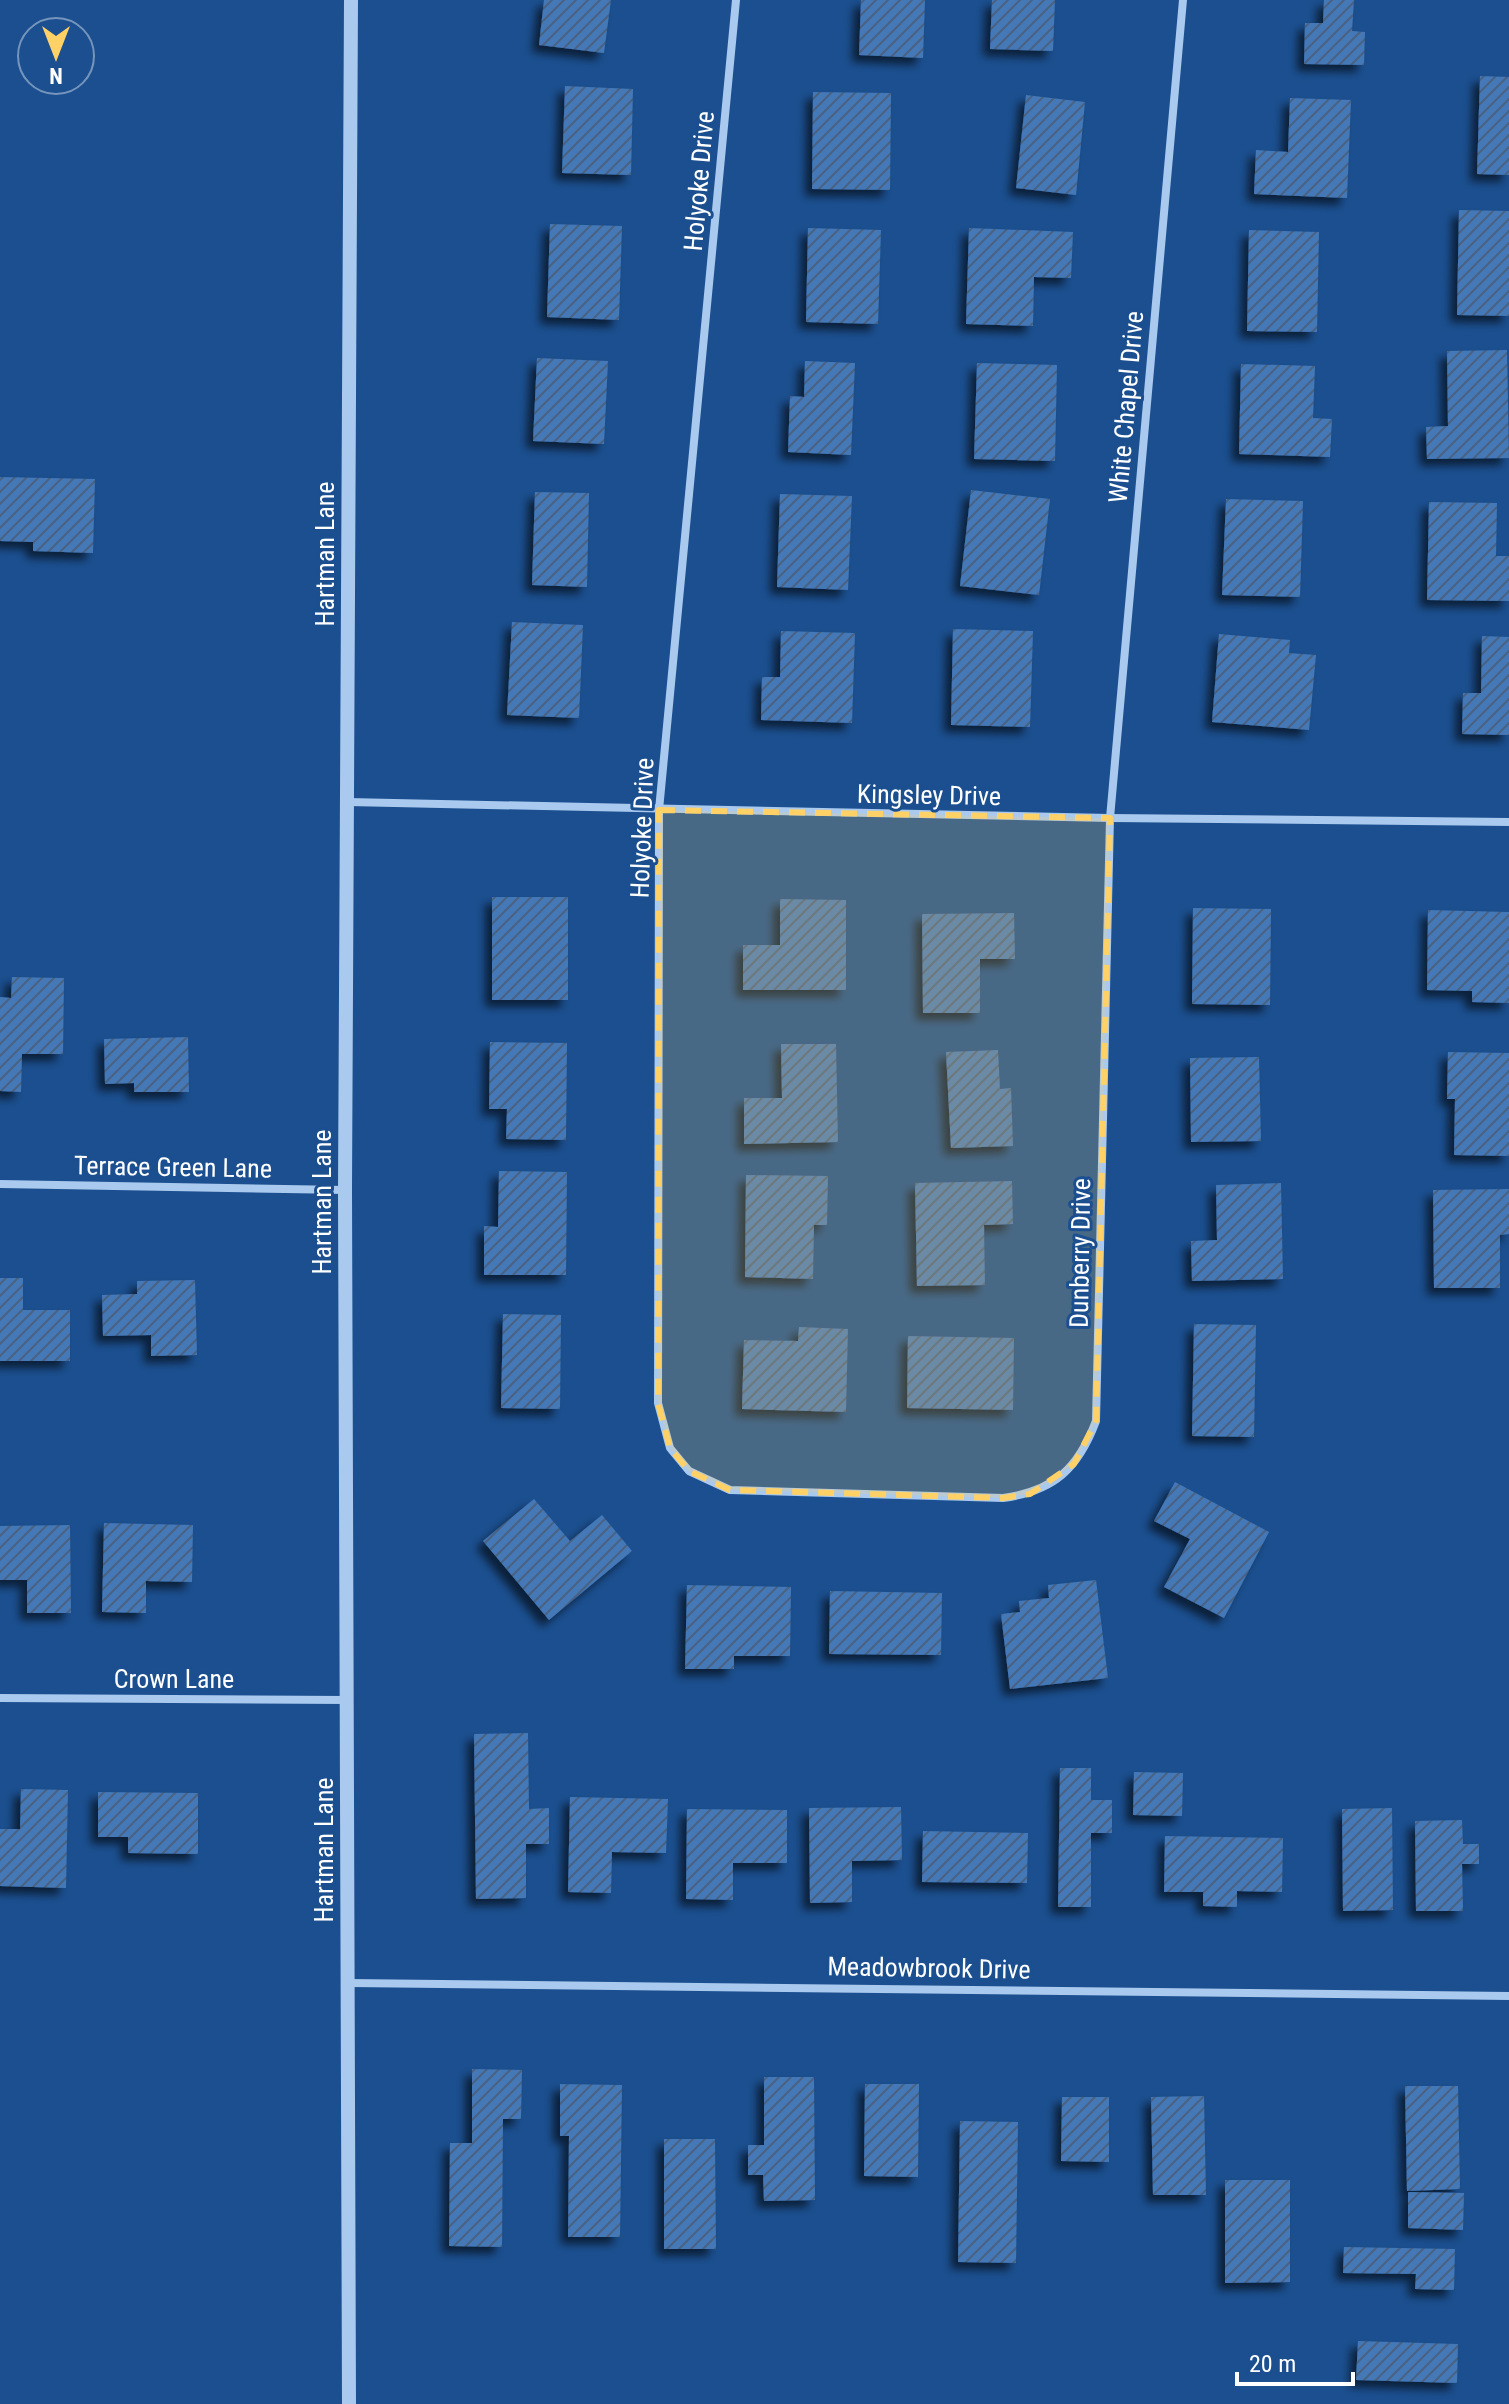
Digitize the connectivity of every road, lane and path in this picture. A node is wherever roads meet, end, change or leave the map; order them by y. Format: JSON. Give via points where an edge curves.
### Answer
{"nodes":[{"id":1,"x":351,"y":0,"type":"edge"},
{"id":2,"x":736,"y":0,"type":"edge"},
{"id":3,"x":1183,"y":0,"type":"edge"},
{"id":4,"x":348,"y":802,"type":"junction"},
{"id":5,"x":659,"y":810,"type":"junction"},
{"id":6,"x":1110,"y":818,"type":"junction"},
{"id":7,"x":1509,"y":822,"type":"edge"},
{"id":8,"x":0,"y":1184,"type":"edge"},
{"id":9,"x":345,"y":1190,"type":"junction"},
{"id":10,"x":865,"y":1495,"type":"joint"},
{"id":11,"x":0,"y":1698,"type":"edge"},
{"id":12,"x":348,"y":1700,"type":"junction"},
{"id":13,"x":349,"y":1983,"type":"junction"},
{"id":14,"x":1509,"y":1996,"type":"edge"},
{"id":15,"x":349,"y":2404,"type":"edge"}],
"edges":[{"from":1,"to":4,"type":"street","name":"Hartman Lane"},
{"from":2,"to":5,"type":"street","name":"Holyoke Drive"},
{"from":3,"to":6,"type":"street","name":"White Chapel Drive"},
{"from":4,"to":5,"type":"street","name":"Kingsley Drive"},
{"from":4,"to":9,"type":"street","name":"Hartman Lane"},
{"from":5,"to":6,"type":"street","name":"Kingsley Drive"},
{"from":5,"to":10,"type":"street","name":"Holyoke Drive","via":[[662,1428],[689,1471],[730,1490]]},
{"from":6,"to":7,"type":"street","name":"Kingsley Drive"},
{"from":6,"to":10,"type":"street","name":"Dunberry Drive","via":[[1096,1421],[1074,1464],[1030,1494]]},
{"from":8,"to":9,"type":"street","name":"Terrace Green Lane"},
{"from":9,"to":12,"type":"street","name":"Hartman Lane"},
{"from":11,"to":12,"type":"street","name":"Crown Lane"},
{"from":12,"to":13,"type":"street","name":"Hartman Lane"},
{"from":13,"to":14,"type":"street","name":"Meadowbrook Drive"},
{"from":13,"to":15,"type":"street","name":"Hartman Lane"}]}
